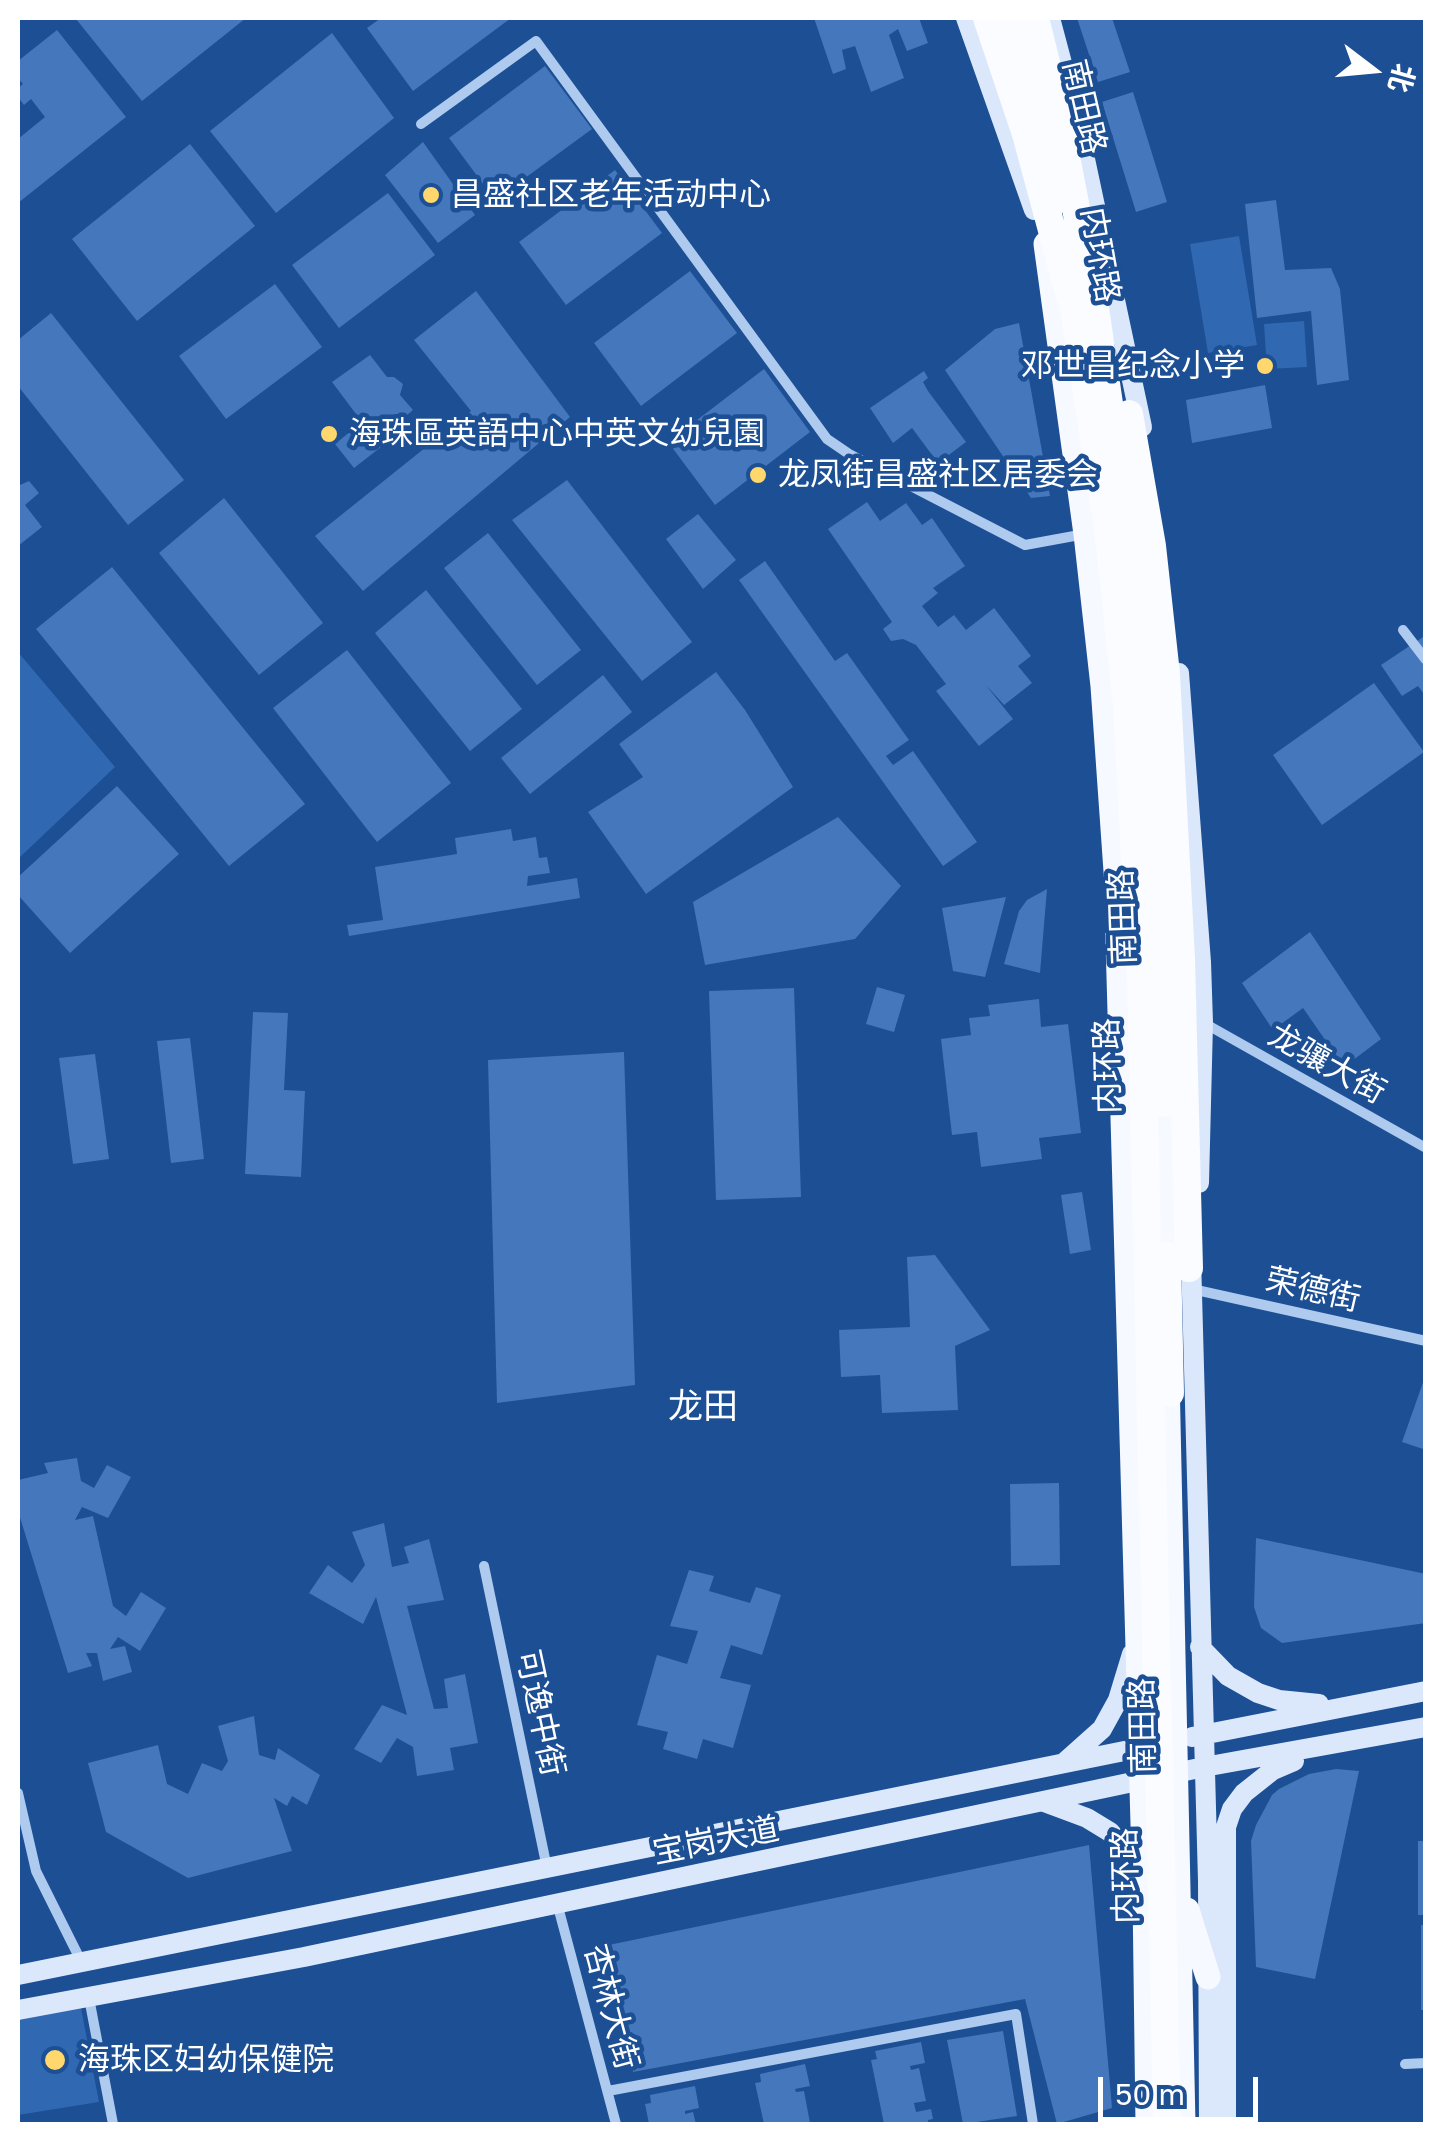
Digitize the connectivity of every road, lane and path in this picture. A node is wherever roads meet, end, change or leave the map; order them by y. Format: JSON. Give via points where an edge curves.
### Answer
{"nodes":[{"id":1,"x":966,"y":18,"type":"edge"},
{"id":2,"x":987,"y":18,"type":"edge"},
{"id":3,"x":1002,"y":18,"type":"edge"},
{"id":4,"x":1011,"y":18,"type":"edge"},
{"id":5,"x":1032,"y":18,"type":"edge"},
{"id":6,"x":1050,"y":18,"type":"edge"},
{"id":7,"x":1065,"y":117,"type":"junction"},
{"id":8,"x":422,"y":124,"type":"dead end"},
{"id":9,"x":1069,"y":179,"type":"junction"},
{"id":10,"x":1045,"y":240,"type":"junction"},
{"id":11,"x":1096,"y":317,"type":"junction"},
{"id":12,"x":1086,"y":534,"type":"junction"},
{"id":13,"x":1404,"y":630,"type":"dead end"},
{"id":14,"x":1426,"y":660,"type":"edge"},
{"id":15,"x":1203,"y":1023,"type":"junction"},
{"id":16,"x":1426,"y":1148,"type":"edge"},
{"id":17,"x":1190,"y":1278,"type":"junction"},
{"id":18,"x":1426,"y":1341,"type":"edge"},
{"id":19,"x":1191,"y":1344,"type":"junction"},
{"id":20,"x":1166,"y":1362,"type":"junction"},
{"id":21,"x":1168,"y":1433,"type":"junction"},
{"id":22,"x":1170,"y":1487,"type":"junction"},
{"id":23,"x":1198,"y":1538,"type":"junction"},
{"id":24,"x":1171,"y":1540,"type":"junction"},
{"id":25,"x":484,"y":1566,"type":"dead end"},
{"id":26,"x":1199,"y":1593,"type":"junction"},
{"id":27,"x":1137,"y":1627,"type":"junction"},
{"id":28,"x":1200,"y":1647,"type":"junction"},
{"id":29,"x":1426,"y":1691,"type":"edge"},
{"id":30,"x":1356,"y":1704,"type":"junction"},
{"id":31,"x":1426,"y":1727,"type":"edge"},
{"id":32,"x":1203,"y":1734,"type":"junction"},
{"id":33,"x":1176,"y":1740,"type":"junction"},
{"id":34,"x":1338,"y":1744,"type":"junction"},
{"id":35,"x":1141,"y":1748,"type":"junction"},
{"id":36,"x":1062,"y":1765,"type":"junction"},
{"id":37,"x":1204,"y":1767,"type":"junction"},
{"id":38,"x":1176,"y":1773,"type":"junction"},
{"id":39,"x":1142,"y":1782,"type":"junction"},
{"id":40,"x":18,"y":1793,"type":"edge"},
{"id":41,"x":1042,"y":1802,"type":"junction"},
{"id":42,"x":547,"y":1869,"type":"junction"},
{"id":43,"x":1224,"y":1880,"type":"junction"},
{"id":44,"x":1179,"y":1884,"type":"junction"},
{"id":45,"x":1145,"y":1894,"type":"junction"},
{"id":46,"x":557,"y":1903,"type":"junction"},
{"id":47,"x":81,"y":1961,"type":"junction"},
{"id":48,"x":18,"y":1975,"type":"edge"},
{"id":49,"x":1208,"y":1977,"type":"junction"},
{"id":50,"x":89,"y":1998,"type":"junction"},
{"id":51,"x":18,"y":2010,"type":"edge"},
{"id":52,"x":1426,"y":2063,"type":"edge"},
{"id":53,"x":1405,"y":2064,"type":"dead end"},
{"id":54,"x":608,"y":2091,"type":"junction"},
{"id":55,"x":113,"y":2124,"type":"edge"},
{"id":56,"x":616,"y":2124,"type":"edge"},
{"id":57,"x":1033,"y":2124,"type":"edge"},
{"id":58,"x":1147,"y":2124,"type":"edge"},
{"id":59,"x":1184,"y":2124,"type":"edge"},
{"id":60,"x":1210,"y":2124,"type":"edge"},
{"id":61,"x":1226,"y":2124,"type":"edge"}],
"edges":[{"from":1,"to":10,"type":"main road"},
{"from":2,"to":11,"type":"highway","bridge":true,"via":[[1030,151]]},
{"from":3,"to":10,"type":"main road","name":"南田路"},
{"from":4,"to":11,"type":"highway","name":"内环路","bridge":true},
{"from":5,"to":7,"type":"main road","name":"南田路"},
{"from":5,"to":9,"type":"highway","name":"内环路","bridge":true},
{"from":6,"to":7,"type":"main road","via":[[1064,72]]},
{"from":7,"to":9,"type":"main road","name":"南田路"},
{"from":7,"to":11,"type":"main road"},
{"from":8,"to":12,"type":"street","via":[[536,42],[827,439],[1026,544]]},
{"from":9,"to":11,"type":"main road","name":"南田路"},
{"from":9,"to":17,"type":"highway","bridge":true,"via":[[1132,430],[1152,546],[1172,748]]},
{"from":9,"to":59,"type":"highway","name":"内环路","bridge":true,"via":[[1128,524],[1152,767]]},
{"from":10,"to":12,"type":"main road","name":"南田路"},
{"from":11,"to":15,"type":"main road","via":[[1128,362],[1155,495],[1176,644]]},
{"from":11,"to":20,"type":"main road","name":"南田路","via":[[1151,798]]},
{"from":11,"to":58,"type":"highway","name":"内环路","bridge":true,"via":[[1134,798],[1142,998]]},
{"from":12,"to":27,"type":"main road","name":"南田路","via":[[1116,871]]},
{"from":13,"to":14,"type":"street"},
{"from":15,"to":16,"type":"street","name":"龙骧大街"},
{"from":15,"to":17,"type":"main road"},
{"from":17,"to":18,"type":"street","name":"荣德街"},
{"from":17,"to":19,"type":"main road"},
{"from":17,"to":20,"type":"main road"},
{"from":19,"to":21,"type":"main road"},
{"from":19,"to":23,"type":"main road"},
{"from":20,"to":21,"type":"main road","name":"南田路"},
{"from":21,"to":22,"type":"main road","name":"南田路"},
{"from":22,"to":23,"type":"main road"},
{"from":22,"to":24,"type":"main road","name":"南田路"},
{"from":23,"to":26,"type":"main road"},
{"from":24,"to":26,"type":"main road"},
{"from":24,"to":33,"type":"main road","name":"南田路"},
{"from":25,"to":42,"type":"street","name":"可逸中街"},
{"from":26,"to":28,"type":"main road"},
{"from":27,"to":35,"type":"main road","name":"南田路"},
{"from":27,"to":36,"type":"main road","via":[[1118,1700],[1102,1729]]},
{"from":28,"to":30,"type":"main road","via":[[1258,1694],[1304,1704]]},
{"from":28,"to":32,"type":"main road"},
{"from":29,"to":30,"type":"main road","name":"宝岗大道"},
{"from":30,"to":32,"type":"main road","name":"宝岗大道"},
{"from":31,"to":34,"type":"main road","name":"宝岗大道"},
{"from":32,"to":33,"type":"main road","name":"宝岗大道"},
{"from":32,"to":37,"type":"main road"},
{"from":33,"to":35,"type":"main road","name":"宝岗大道"},
{"from":33,"to":38,"type":"main road","name":"南田路"},
{"from":34,"to":37,"type":"main road","name":"宝岗大道"},
{"from":34,"to":43,"type":"main road","via":[[1273,1770],[1244,1793],[1226,1827]]},
{"from":35,"to":36,"type":"main road","name":"宝岗大道"},
{"from":35,"to":39,"type":"main road","name":"南田路"},
{"from":36,"to":42,"type":"main road","name":"宝岗大道"},
{"from":37,"to":38,"type":"main road","name":"宝岗大道"},
{"from":37,"to":49,"type":"main road"},
{"from":38,"to":39,"type":"main road","name":"宝岗大道"},
{"from":38,"to":44,"type":"main road","name":"南田路"},
{"from":39,"to":41,"type":"main road","name":"宝岗大道"},
{"from":39,"to":45,"type":"main road","name":"南田路"},
{"from":40,"to":47,"type":"street","via":[[36,1871]]},
{"from":41,"to":45,"type":"main road","via":[[1088,1818],[1119,1840]]},
{"from":41,"to":46,"type":"main road","name":"宝岗大道"},
{"from":42,"to":47,"type":"main road","name":"宝岗大道"},
{"from":43,"to":49,"type":"main road"},
{"from":43,"to":61,"type":"main road"},
{"from":44,"to":49,"type":"main road"},
{"from":44,"to":59,"type":"main road","name":"南田路"},
{"from":45,"to":58,"type":"main road","name":"南田路"},
{"from":46,"to":50,"type":"main road","name":"宝岗大道"},
{"from":46,"to":54,"type":"street","name":"杏林大街"},
{"from":47,"to":48,"type":"main road","name":"宝岗大道"},
{"from":47,"to":50,"type":"main road"},
{"from":49,"to":60,"type":"main road"},
{"from":50,"to":51,"type":"main road","name":"宝岗大道"},
{"from":50,"to":55,"type":"street"},
{"from":52,"to":53,"type":"street"},
{"from":54,"to":56,"type":"street","name":"杏林大街"},
{"from":54,"to":57,"type":"street","via":[[1016,2014]]}]}
